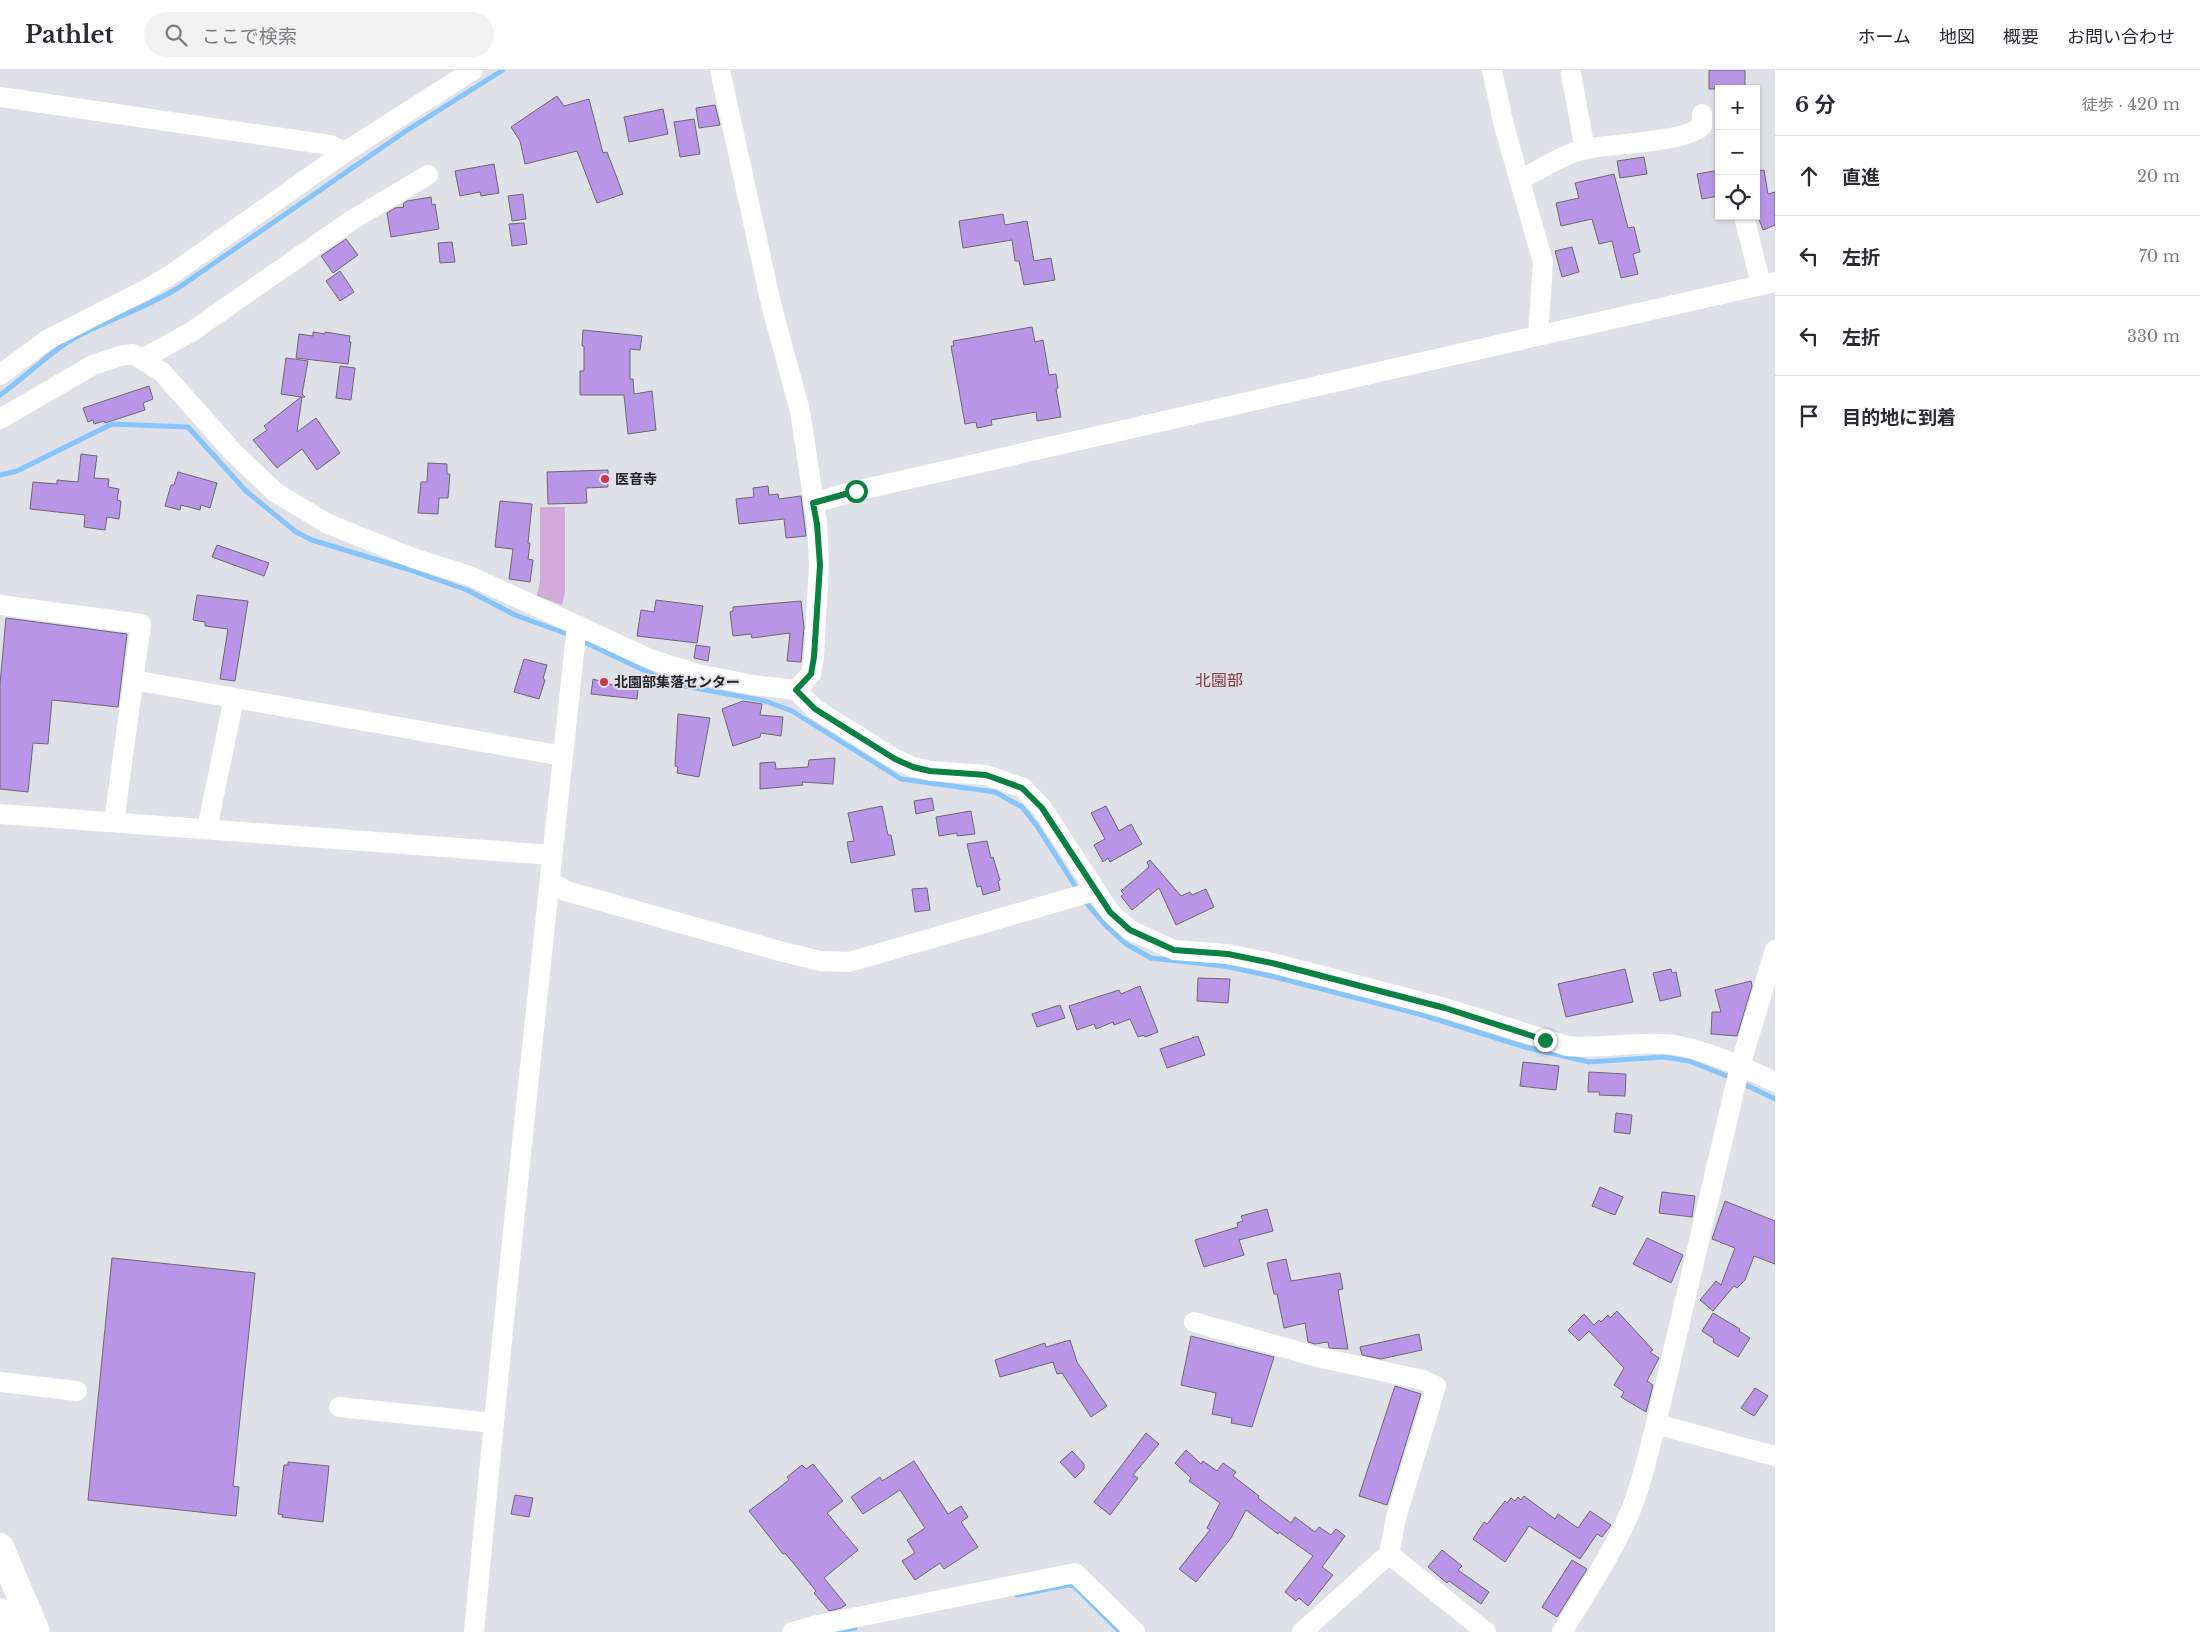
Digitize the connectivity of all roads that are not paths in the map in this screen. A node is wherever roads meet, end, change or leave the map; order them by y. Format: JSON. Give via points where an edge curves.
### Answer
{"nodes":[{"id":1,"x":473,"y":70,"type":"edge"},
{"id":2,"x":720,"y":70,"type":"edge"},
{"id":3,"x":1492,"y":70,"type":"edge"},
{"id":4,"x":1571,"y":74,"type":"dead end"},
{"id":5,"x":0,"y":97,"type":"edge"},
{"id":6,"x":1702,"y":114,"type":"dead end"},
{"id":7,"x":1585,"y":150,"type":"junction"},
{"id":8,"x":345,"y":152,"type":"junction"},
{"id":9,"x":428,"y":174,"type":"dead end"},
{"id":10,"x":1520,"y":180,"type":"junction"},
{"id":11,"x":1745,"y":220,"type":"edge"},
{"id":12,"x":1768,"y":284,"type":"edge"},
{"id":13,"x":1538,"y":336,"type":"junction"},
{"id":14,"x":142,"y":359,"type":"junction"},
{"id":15,"x":0,"y":376,"type":"edge"},
{"id":16,"x":0,"y":419,"type":"edge"},
{"id":17,"x":813,"y":503,"type":"junction"},
{"id":18,"x":0,"y":605,"type":"edge"},
{"id":19,"x":577,"y":625,"type":"junction"},
{"id":20,"x":133,"y":680,"type":"junction"},
{"id":21,"x":796,"y":690,"type":"junction"},
{"id":22,"x":234,"y":698,"type":"junction"},
{"id":23,"x":563,"y":756,"type":"junction"},
{"id":24,"x":0,"y":814,"type":"edge"},
{"id":25,"x":114,"y":822,"type":"junction"},
{"id":26,"x":207,"y":829,"type":"junction"},
{"id":27,"x":552,"y":855,"type":"junction"},
{"id":28,"x":550,"y":881,"type":"junction"},
{"id":29,"x":1095,"y":891,"type":"junction"},
{"id":30,"x":1775,"y":950,"type":"edge"},
{"id":31,"x":1740,"y":1066,"type":"junction"},
{"id":32,"x":1775,"y":1082,"type":"edge"},
{"id":33,"x":1194,"y":1322,"type":"dead end"},
{"id":34,"x":0,"y":1382,"type":"edge"},
{"id":35,"x":77,"y":1391,"type":"dead end"},
{"id":36,"x":339,"y":1407,"type":"dead end"},
{"id":37,"x":493,"y":1423,"type":"junction"},
{"id":38,"x":1656,"y":1424,"type":"junction"},
{"id":39,"x":1775,"y":1456,"type":"edge"},
{"id":40,"x":0,"y":1547,"type":"edge"},
{"id":41,"x":1389,"y":1554,"type":"junction"},
{"id":42,"x":0,"y":1612,"type":"edge"},
{"id":43,"x":8,"y":1632,"type":"edge"},
{"id":44,"x":36,"y":1632,"type":"edge"},
{"id":45,"x":474,"y":1632,"type":"edge"},
{"id":46,"x":792,"y":1632,"type":"edge"},
{"id":47,"x":1135,"y":1632,"type":"edge"},
{"id":48,"x":1302,"y":1632,"type":"edge"},
{"id":49,"x":1486,"y":1632,"type":"edge"},
{"id":50,"x":1562,"y":1632,"type":"edge"}],
"edges":[{"from":1,"to":8,"type":"street"},
{"from":2,"to":17,"type":"street","via":[[771,304],[800,411]]},
{"from":3,"to":10,"type":"street"},
{"from":4,"to":7,"type":"street"},
{"from":5,"to":8,"type":"street","via":[[330,145]]},
{"from":6,"to":7,"type":"street","via":[[1702,126],[1696,132]]},
{"from":7,"to":10,"type":"street","via":[[1557,160]]},
{"from":8,"to":15,"type":"street","via":[[172,274],[47,340]]},
{"from":9,"to":14,"type":"street","via":[[352,220],[191,332]]},
{"from":10,"to":13,"type":"street","via":[[1543,262]]},
{"from":11,"to":12,"type":"street"},
{"from":12,"to":13,"type":"street"},
{"from":13,"to":17,"type":"street"},
{"from":14,"to":16,"type":"street","via":[[133,354],[93,365]]},
{"from":14,"to":19,"type":"street","via":[[162,372],[233,452],[275,492],[328,524],[413,558],[470,576]]},
{"from":17,"to":21,"type":"street","via":[[820,565],[814,657],[811,674]]},
{"from":18,"to":20,"type":"street","via":[[140,624]]},
{"from":19,"to":21,"type":"street","via":[[650,659],[698,674]]},
{"from":19,"to":23,"type":"street"},
{"from":20,"to":22,"type":"street"},
{"from":20,"to":25,"type":"street"},
{"from":21,"to":29,"type":"street","via":[[815,709],[913,767],[986,775],[1022,788],[1042,808]]},
{"from":22,"to":23,"type":"street"},
{"from":22,"to":26,"type":"street"},
{"from":23,"to":27,"type":"street"},
{"from":24,"to":25,"type":"street"},
{"from":25,"to":26,"type":"street"},
{"from":26,"to":27,"type":"street"},
{"from":27,"to":28,"type":"street"},
{"from":28,"to":29,"type":"street","via":[[566,892],[783,952],[821,961],[849,962]]},
{"from":28,"to":37,"type":"street"},
{"from":29,"to":31,"type":"street","via":[[1110,912],[1130,930],[1174,950],[1228,954],[1272,963],[1445,1008],[1567,1046],[1664,1044]]},
{"from":30,"to":31,"type":"street"},
{"from":31,"to":32,"type":"street"},
{"from":31,"to":38,"type":"street"},
{"from":33,"to":41,"type":"street","via":[[1436,1386],[1396,1518]]},
{"from":34,"to":35,"type":"street"},
{"from":36,"to":37,"type":"street"},
{"from":37,"to":45,"type":"street"},
{"from":38,"to":39,"type":"street"},
{"from":38,"to":50,"type":"street","via":[[1631,1511],[1611,1552]]},
{"from":40,"to":44,"type":"highway"},
{"from":41,"to":48,"type":"street"},
{"from":41,"to":49,"type":"street"},
{"from":42,"to":43,"type":"highway"},
{"from":46,"to":47,"type":"street","via":[[1075,1573]]}]}
